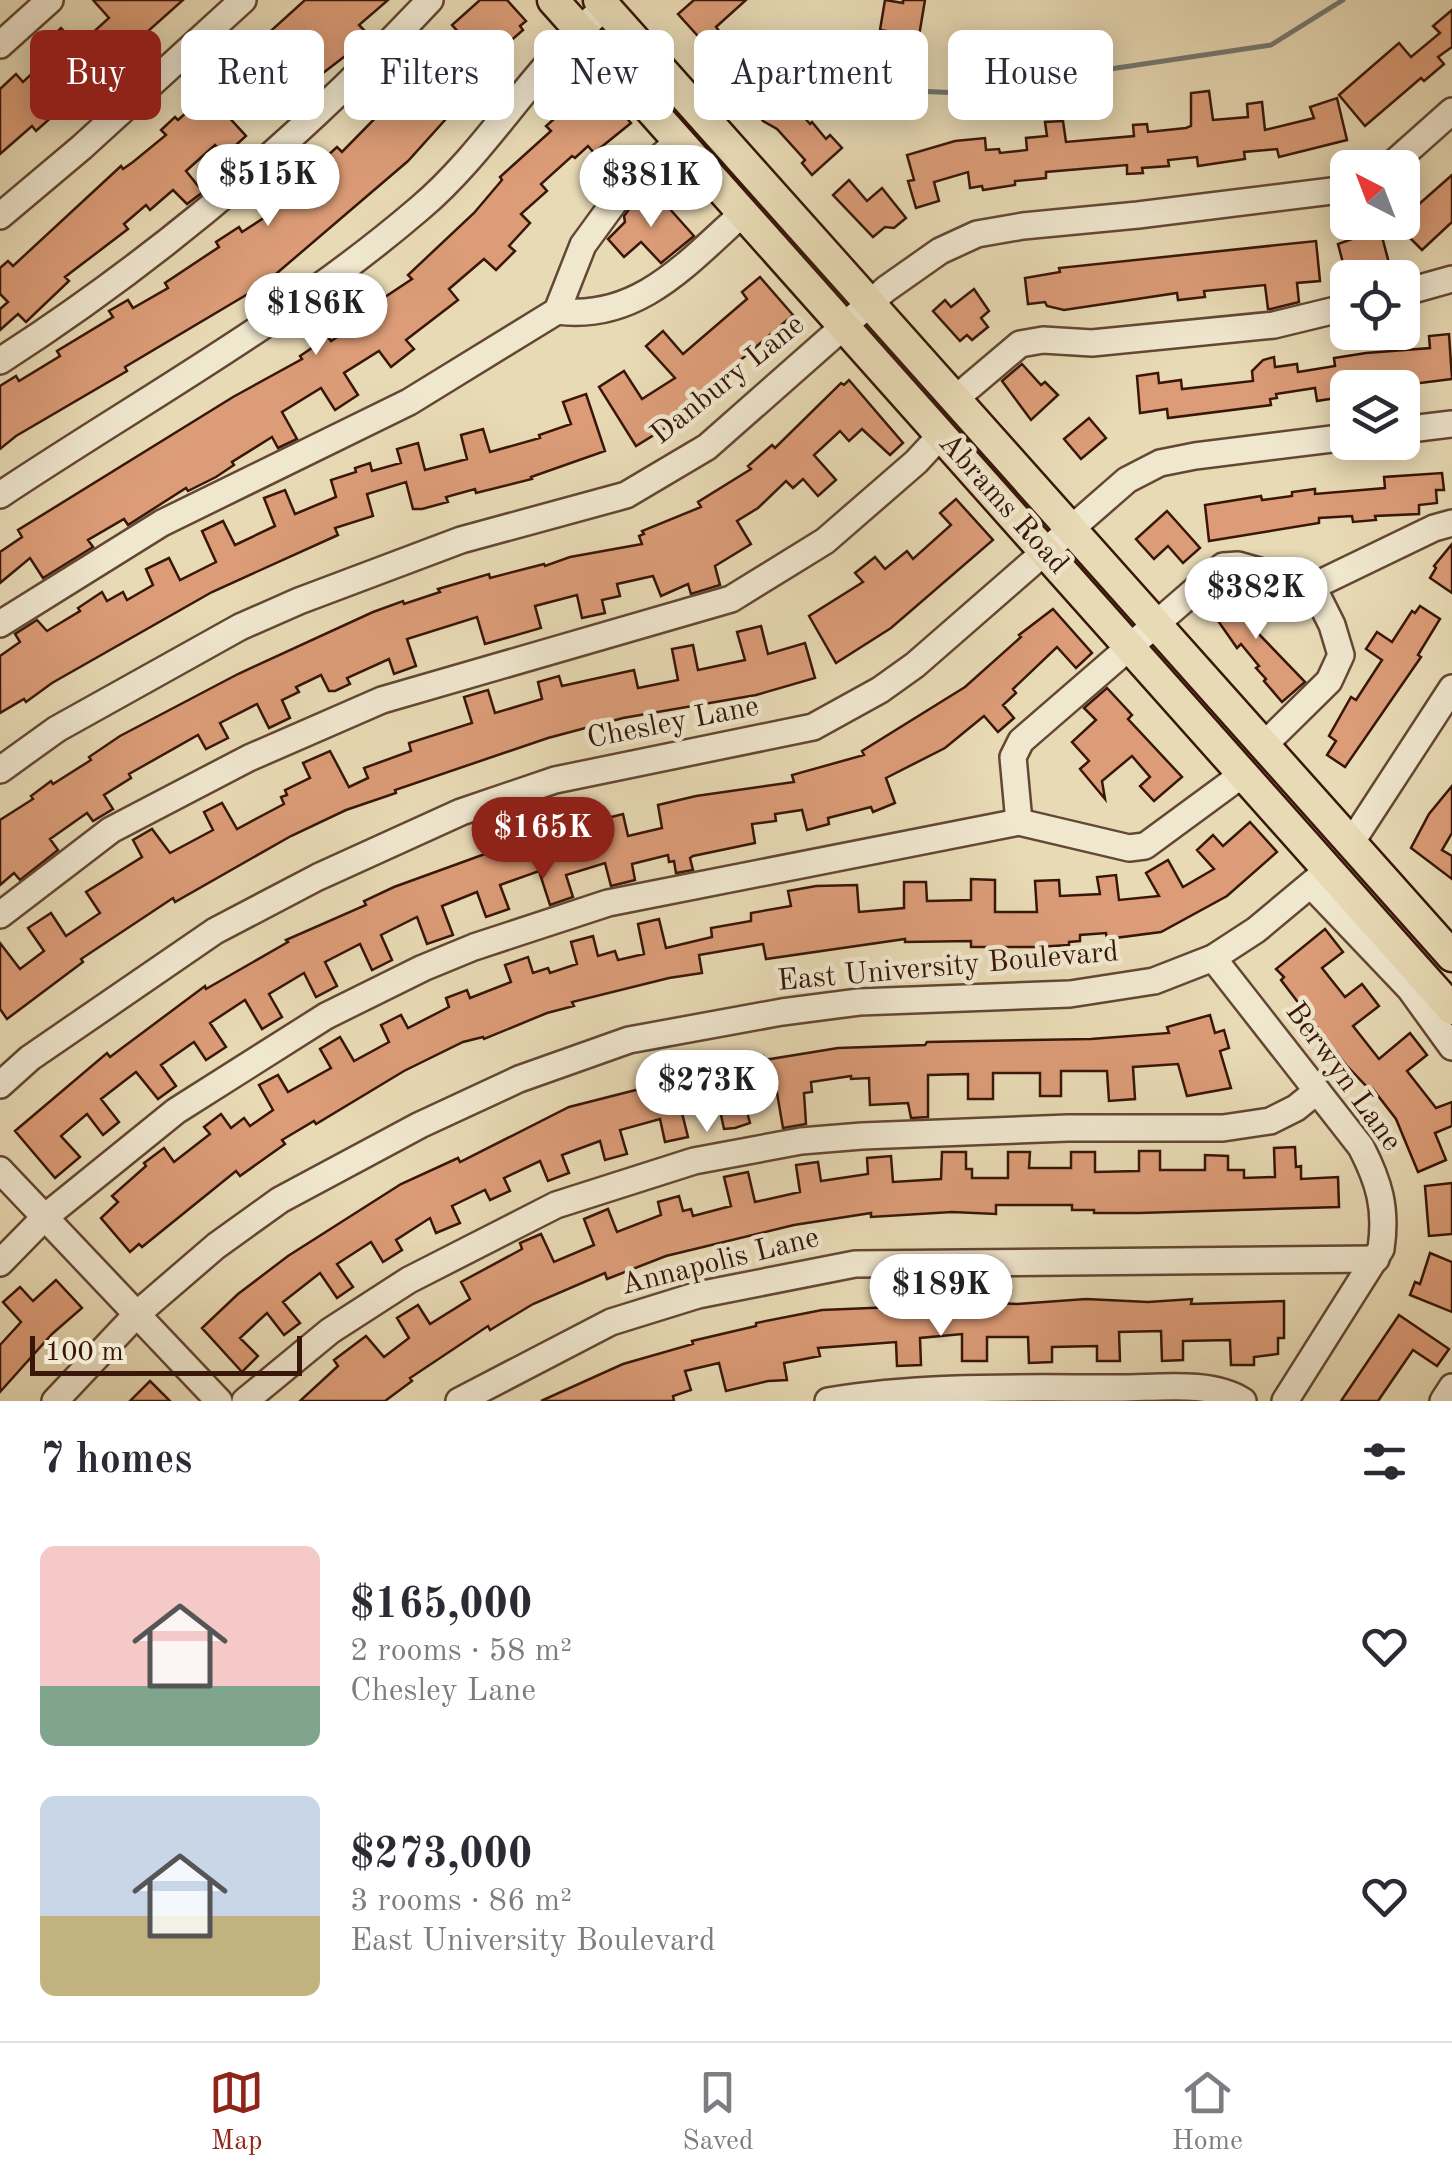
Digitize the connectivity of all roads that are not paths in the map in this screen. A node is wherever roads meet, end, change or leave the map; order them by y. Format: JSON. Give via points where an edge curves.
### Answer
{"nodes":[{"id":1,"x":50,"y":0,"type":"edge"},
{"id":2,"x":242,"y":0,"type":"edge"},
{"id":3,"x":430,"y":0,"type":"edge"},
{"id":4,"x":553,"y":0,"type":"edge"},
{"id":5,"x":606,"y":2,"type":"edge"},
{"id":6,"x":579,"y":30,"type":"joint"},
{"id":7,"x":0,"y":45,"type":"edge"},
{"id":8,"x":534,"y":81,"type":"edge"},
{"id":9,"x":1452,"y":111,"type":"edge"},
{"id":10,"x":659,"y":120,"type":"edge"},
{"id":11,"x":678,"y":141,"type":"junction"},
{"id":12,"x":1408,"y":150,"type":"edge"},
{"id":13,"x":1330,"y":190,"type":"edge"},
{"id":14,"x":743,"y":213,"type":"junction"},
{"id":15,"x":0,"y":216,"type":"edge"},
{"id":16,"x":1452,"y":279,"type":"edge"},
{"id":17,"x":1420,"y":288,"type":"edge"},
{"id":18,"x":870,"y":303,"type":"junction"},
{"id":19,"x":556,"y":311,"type":"junction"},
{"id":20,"x":1330,"y":311,"type":"edge"},
{"id":21,"x":844,"y":327,"type":"junction"},
{"id":22,"x":0,"y":361,"type":"edge"},
{"id":23,"x":955,"y":399,"type":"junction"},
{"id":24,"x":1452,"y":424,"type":"edge"},
{"id":25,"x":1420,"y":428,"type":"edge"},
{"id":26,"x":941,"y":435,"type":"junction"},
{"id":27,"x":1330,"y":439,"type":"edge"},
{"id":28,"x":0,"y":495,"type":"edge"},
{"id":29,"x":1452,"y":523,"type":"edge"},
{"id":30,"x":1072,"y":527,"type":"junction"},
{"id":31,"x":1044,"y":552,"type":"junction"},
{"id":32,"x":1318,"y":584,"type":"junction"},
{"id":33,"x":0,"y":624,"type":"edge"},
{"id":34,"x":1156,"y":624,"type":"junction"},
{"id":35,"x":1130,"y":647,"type":"junction"},
{"id":36,"x":1452,"y":688,"type":"edge"},
{"id":37,"x":1264,"y":745,"type":"junction"},
{"id":38,"x":0,"y":770,"type":"edge"},
{"id":39,"x":1243,"y":774,"type":"junction"},
{"id":40,"x":1019,"y":822,"type":"junction"},
{"id":41,"x":1352,"y":843,"type":"junction"},
{"id":42,"x":1320,"y":878,"type":"junction"},
{"id":43,"x":0,"y":916,"type":"edge"},
{"id":44,"x":1449,"y":944,"type":"edge"},
{"id":45,"x":1213,"y":958,"type":"junction"},
{"id":46,"x":1452,"y":1009,"type":"edge"},
{"id":47,"x":1452,"y":1047,"type":"edge"},
{"id":48,"x":0,"y":1085,"type":"edge"},
{"id":49,"x":1317,"y":1090,"type":"junction"},
{"id":50,"x":0,"y":1170,"type":"edge"},
{"id":51,"x":46,"y":1216,"type":"junction"},
{"id":52,"x":1376,"y":1259,"type":"junction"},
{"id":53,"x":0,"y":1262,"type":"edge"},
{"id":54,"x":138,"y":1314,"type":"junction"},
{"id":55,"x":1452,"y":1387,"type":"edge"},
{"id":56,"x":55,"y":1401,"type":"edge"},
{"id":57,"x":219,"y":1401,"type":"edge"},
{"id":58,"x":245,"y":1401,"type":"edge"},
{"id":59,"x":459,"y":1401,"type":"edge"},
{"id":60,"x":828,"y":1401,"type":"edge"},
{"id":61,"x":1243,"y":1401,"type":"edge"},
{"id":62,"x":1285,"y":1401,"type":"edge"},
{"id":63,"x":1443,"y":1401,"type":"edge"}],
"edges":[{"from":1,"to":7,"type":"street"},
{"from":2,"to":15,"type":"street"},
{"from":3,"to":22,"type":"street","via":[[299,132],[196,220]]},
{"from":4,"to":6,"type":"main road","name":"Abrams Road"},
{"from":5,"to":6,"type":"street"},
{"from":5,"to":18,"type":"main road","name":"Abrams Road"},
{"from":8,"to":28,"type":"street","via":[[425,204],[346,270]]},
{"from":9,"to":12,"type":"street"},
{"from":10,"to":11,"type":"main road","name":"Abrams Road"},
{"from":11,"to":14,"type":"main road","name":"Abrams Road"},
{"from":11,"to":19,"type":"street","via":[[621,193],[582,244]]},
{"from":13,"to":18,"type":"street","name":"Danbury Lane","via":[[977,234],[940,251]]},
{"from":14,"to":19,"type":"street","via":[[642,298],[576,314]]},
{"from":14,"to":21,"type":"main road","name":"Abrams Road"},
{"from":16,"to":17,"type":"street"},
{"from":18,"to":21,"type":"street","name":"Danbury Lane"},
{"from":18,"to":23,"type":"main road","name":"Abrams Road"},
{"from":19,"to":33,"type":"street","via":[[409,402],[162,523]]},
{"from":20,"to":23,"type":"street","via":[[1274,325],[1092,344],[1020,344]]},
{"from":21,"to":26,"type":"main road","name":"Abrams Road"},
{"from":21,"to":38,"type":"street","name":"Danbury Lane","via":[[707,447],[626,495],[461,540],[240,626],[57,729]]},
{"from":23,"to":30,"type":"main road","name":"Abrams Road"},
{"from":24,"to":25,"type":"street"},
{"from":26,"to":31,"type":"main road","name":"Abrams Road"},
{"from":26,"to":43,"type":"street","via":[[824,540],[731,599],[382,700],[249,758],[111,830]]},
{"from":27,"to":30,"type":"street","name":"Chesley Lane","via":[[1160,463],[1127,480]]},
{"from":29,"to":32,"type":"street"},
{"from":30,"to":31,"type":"street","name":"Chesley Lane"},
{"from":30,"to":34,"type":"main road","name":"Abrams Road"},
{"from":31,"to":35,"type":"main road","name":"Abrams Road"},
{"from":31,"to":48,"type":"street","name":"Chesley Lane","via":[[915,665],[813,727],[554,780],[460,812],[215,930]]},
{"from":32,"to":34,"type":"street","via":[[1223,566]]},
{"from":32,"to":37,"type":"street","via":[[1316,595],[1340,655],[1329,681]]},
{"from":34,"to":35,"type":"street"},
{"from":34,"to":37,"type":"main road","name":"Abrams Road"},
{"from":35,"to":39,"type":"main road","name":"Abrams Road"},
{"from":35,"to":40,"type":"street","via":[[1021,741],[1013,756]]},
{"from":36,"to":41,"type":"street"},
{"from":37,"to":41,"type":"main road","name":"Abrams Road"},
{"from":39,"to":40,"type":"street","via":[[1145,846]]},
{"from":39,"to":42,"type":"main road","name":"Abrams Road"},
{"from":40,"to":51,"type":"street","via":[[608,904],[474,947],[326,1016],[192,1100]]},
{"from":41,"to":42,"type":"main road"},
{"from":41,"to":44,"type":"main road","name":"Abrams Road"},
{"from":42,"to":45,"type":"street","name":"East University Boulevard"},
{"from":42,"to":46,"type":"main road","name":"Abrams Road"},
{"from":42,"to":47,"type":"street"},
{"from":45,"to":49,"type":"street","name":"Berwyn Lane"},
{"from":45,"to":54,"type":"street","name":"East University Boulevard","via":[[1154,981],[1070,994],[859,1002],[629,1040],[420,1125],[280,1200]]},
{"from":49,"to":52,"type":"street","name":"Berwyn Lane","via":[[1362,1147],[1379,1182],[1384,1228]]},
{"from":49,"to":58,"type":"street","via":[[1270,1121],[1223,1128],[862,1136],[694,1161],[556,1205],[409,1280],[330,1330]]},
{"from":50,"to":51,"type":"street"},
{"from":51,"to":53,"type":"street"},
{"from":51,"to":54,"type":"street"},
{"from":52,"to":59,"type":"street","name":"Annapolis Lane","via":[[855,1264],[698,1295],[611,1322]]},
{"from":52,"to":62,"type":"street","name":"Berwyn Lane"},
{"from":54,"to":56,"type":"street","name":"East University Boulevard"},
{"from":54,"to":57,"type":"street"},
{"from":55,"to":63,"type":"street"},
{"from":60,"to":61,"type":"street","via":[[1010,1388],[1203,1389]]}]}
